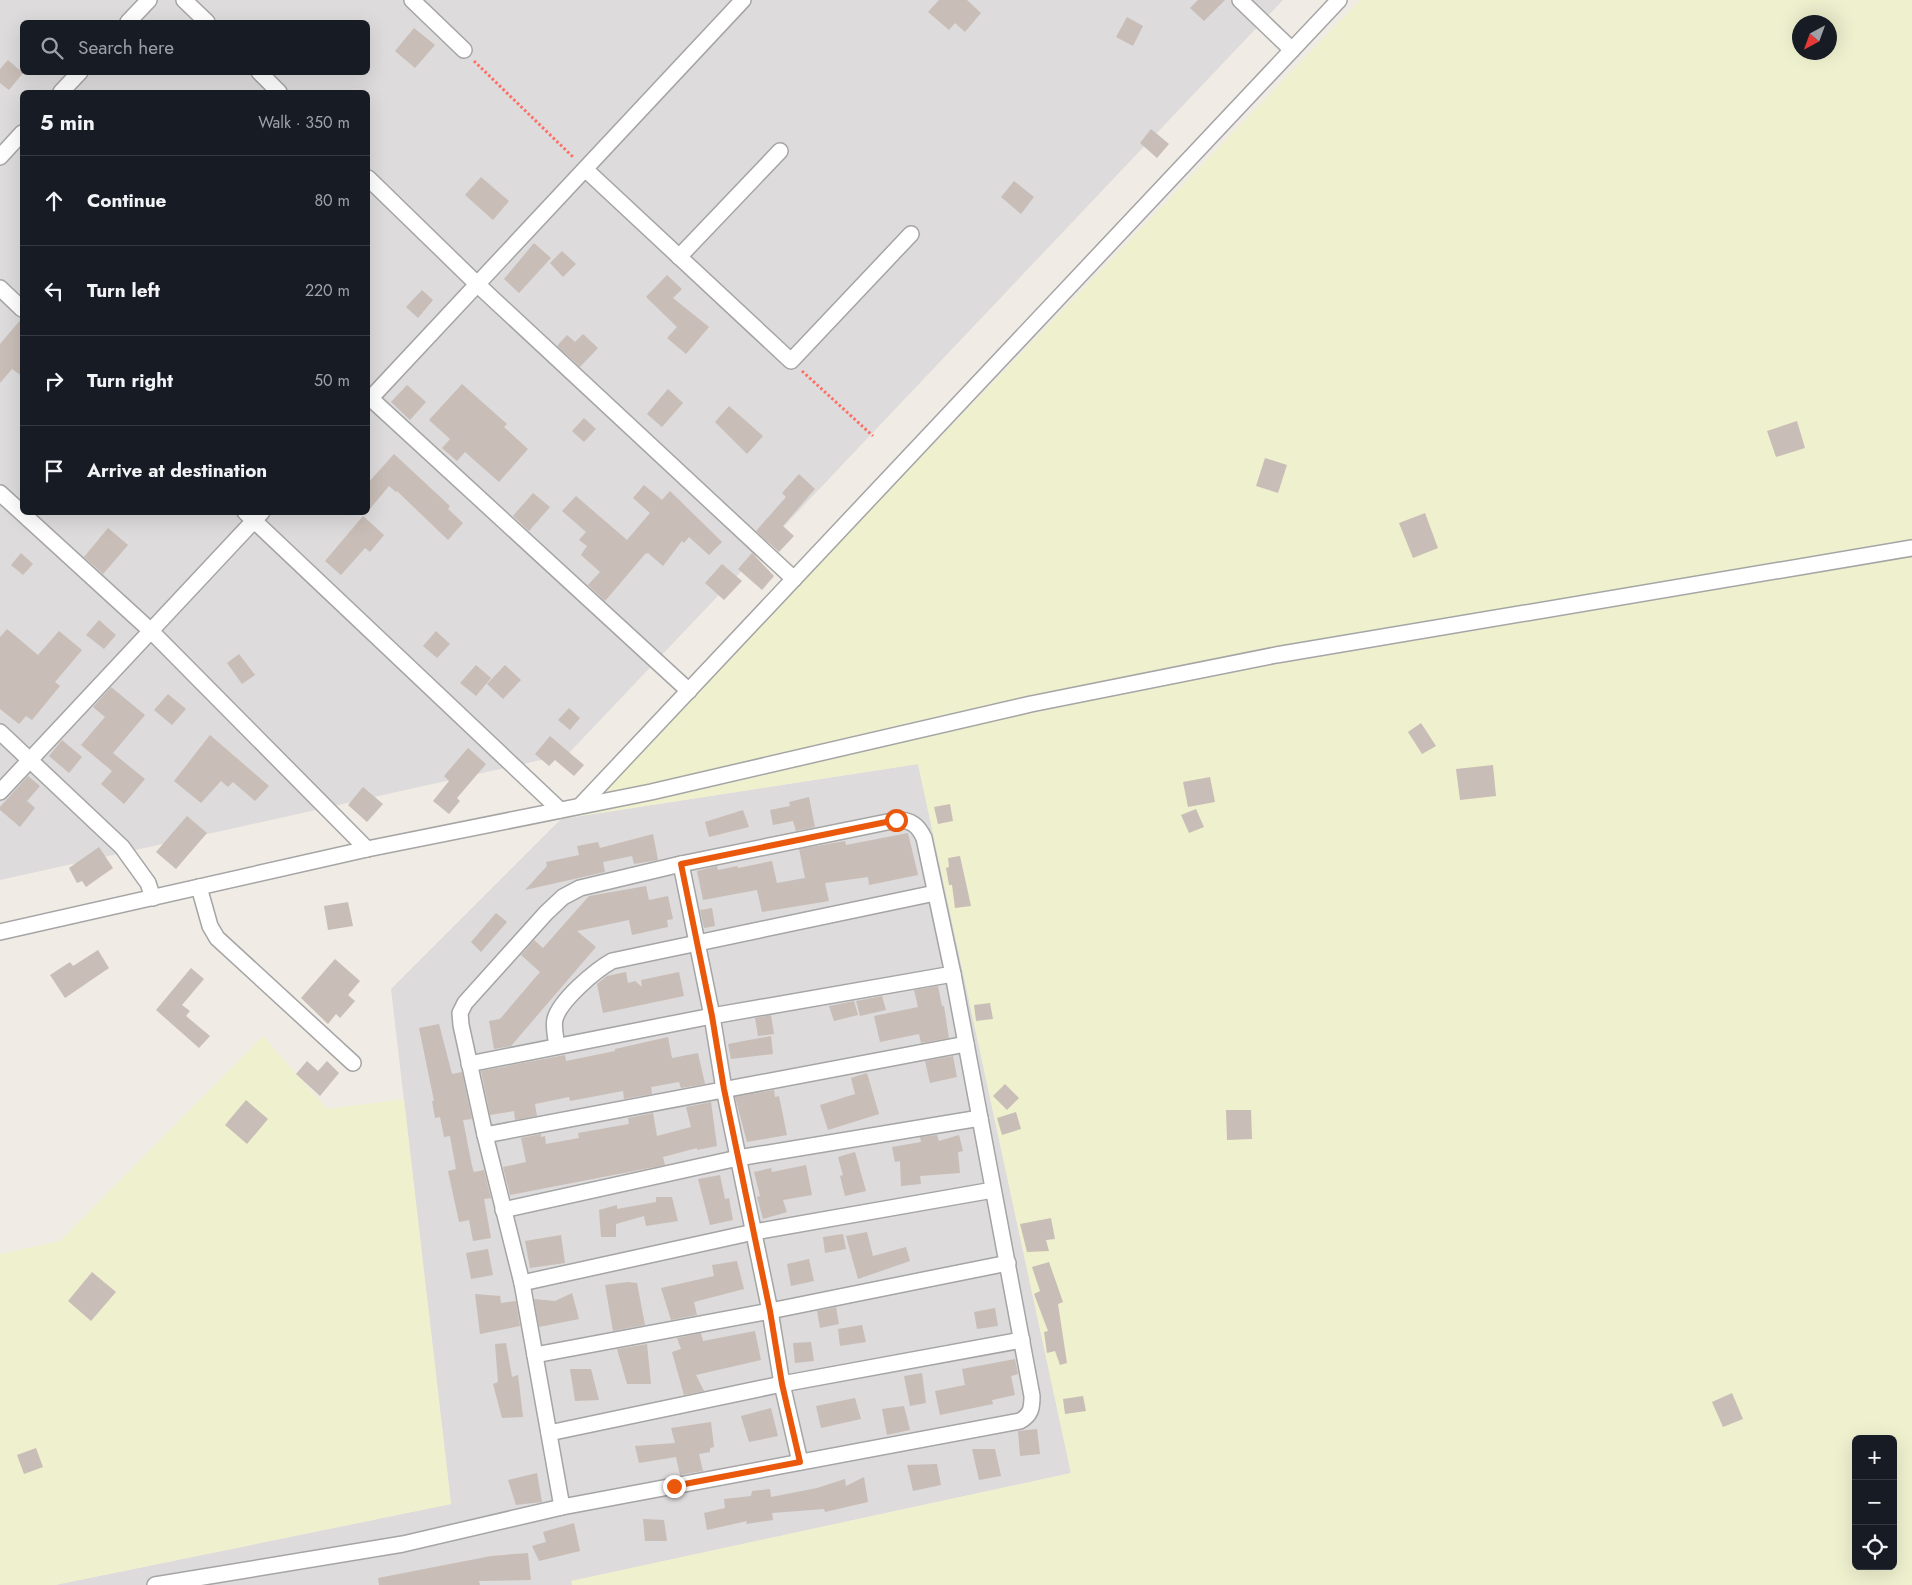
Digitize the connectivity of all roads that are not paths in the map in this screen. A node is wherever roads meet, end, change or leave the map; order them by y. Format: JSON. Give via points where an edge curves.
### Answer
{"nodes":[{"id":1,"x":149,"y":0,"type":"edge"},
{"id":2,"x":184,"y":0,"type":"edge"},
{"id":3,"x":412,"y":0,"type":"edge"},
{"id":4,"x":743,"y":0,"type":"edge"},
{"id":5,"x":1240,"y":0,"type":"edge"},
{"id":6,"x":1339,"y":0,"type":"edge"},
{"id":7,"x":130,"y":20,"type":"edge"},
{"id":8,"x":206,"y":20,"type":"edge"},
{"id":9,"x":464,"y":50,"type":"road end"},
{"id":10,"x":1292,"y":50,"type":"junction"},
{"id":11,"x":77,"y":75,"type":"edge"},
{"id":12,"x":262,"y":75,"type":"edge"},
{"id":13,"x":63,"y":90,"type":"edge"},
{"id":14,"x":277,"y":90,"type":"edge"},
{"id":15,"x":20,"y":135,"type":"edge"},
{"id":16,"x":780,"y":151,"type":"dead end"},
{"id":17,"x":0,"y":157,"type":"edge"},
{"id":18,"x":585,"y":168,"type":"junction"},
{"id":19,"x":370,"y":180,"type":"edge"},
{"id":20,"x":911,"y":234,"type":"dead end"},
{"id":21,"x":679,"y":257,"type":"junction"},
{"id":22,"x":477,"y":284,"type":"junction"},
{"id":23,"x":0,"y":288,"type":"edge"},
{"id":24,"x":20,"y":307,"type":"edge"},
{"id":25,"x":370,"y":396,"type":"edge"},
{"id":26,"x":370,"y":400,"type":"edge"},
{"id":27,"x":0,"y":493,"type":"edge"},
{"id":28,"x":20,"y":511,"type":"edge"},
{"id":29,"x":24,"y":515,"type":"edge"},
{"id":30,"x":254,"y":515,"type":"edge"},
{"id":31,"x":1912,"y":548,"type":"edge"},
{"id":32,"x":794,"y":579,"type":"junction"},
{"id":33,"x":151,"y":631,"type":"junction"},
{"id":34,"x":689,"y":691,"type":"junction"},
{"id":35,"x":0,"y":732,"type":"edge"},
{"id":36,"x":30,"y":760,"type":"junction"},
{"id":37,"x":0,"y":792,"type":"edge"},
{"id":38,"x":581,"y":806,"type":"junction"},
{"id":39,"x":560,"y":810,"type":"junction"},
{"id":40,"x":367,"y":849,"type":"junction"},
{"id":41,"x":681,"y":864,"type":"junction"},
{"id":42,"x":199,"y":887,"type":"junction"},
{"id":43,"x":935,"y":893,"type":"junction"},
{"id":44,"x":153,"y":898,"type":"junction"},
{"id":45,"x":0,"y":932,"type":"edge"},
{"id":46,"x":697,"y":942,"type":"junction"},
{"id":47,"x":953,"y":974,"type":"junction"},
{"id":48,"x":712,"y":1016,"type":"junction"},
{"id":49,"x":966,"y":1044,"type":"junction"},
{"id":50,"x":557,"y":1046,"type":"junction"},
{"id":51,"x":353,"y":1063,"type":"dead end"},
{"id":52,"x":469,"y":1064,"type":"junction"},
{"id":53,"x":724,"y":1089,"type":"junction"},
{"id":54,"x":980,"y":1118,"type":"junction"},
{"id":55,"x":485,"y":1135,"type":"junction"},
{"id":56,"x":738,"y":1158,"type":"junction"},
{"id":57,"x":993,"y":1190,"type":"junction"},
{"id":58,"x":503,"y":1210,"type":"junction"},
{"id":59,"x":754,"y":1232,"type":"junction"},
{"id":60,"x":1008,"y":1262,"type":"junction"},
{"id":61,"x":522,"y":1283,"type":"junction"},
{"id":62,"x":770,"y":1311,"type":"junction"},
{"id":63,"x":1022,"y":1340,"type":"junction"},
{"id":64,"x":535,"y":1354,"type":"junction"},
{"id":65,"x":782,"y":1384,"type":"junction"},
{"id":66,"x":549,"y":1433,"type":"junction"},
{"id":67,"x":800,"y":1462,"type":"junction"},
{"id":68,"x":562,"y":1507,"type":"junction"},
{"id":69,"x":155,"y":1585,"type":"edge"}],
"edges":[{"from":1,"to":7,"type":"street"},
{"from":2,"to":8,"type":"street"},
{"from":3,"to":9,"type":"street"},
{"from":4,"to":18,"type":"street"},
{"from":5,"to":10,"type":"street"},
{"from":6,"to":10,"type":"street"},
{"from":10,"to":32,"type":"street"},
{"from":11,"to":13,"type":"street"},
{"from":12,"to":14,"type":"street"},
{"from":15,"to":17,"type":"street"},
{"from":16,"to":21,"type":"street"},
{"from":18,"to":21,"type":"street"},
{"from":18,"to":22,"type":"street"},
{"from":19,"to":22,"type":"street"},
{"from":20,"to":21,"type":"street","via":[[791,361]]},
{"from":22,"to":25,"type":"street"},
{"from":22,"to":32,"type":"street"},
{"from":23,"to":24,"type":"street"},
{"from":26,"to":34,"type":"street"},
{"from":27,"to":28,"type":"street"},
{"from":29,"to":33,"type":"street"},
{"from":30,"to":33,"type":"street"},
{"from":30,"to":39,"type":"street"},
{"from":31,"to":38,"type":"street","via":[[1256,659],[1031,704]]},
{"from":32,"to":34,"type":"street"},
{"from":33,"to":36,"type":"street"},
{"from":33,"to":40,"type":"street"},
{"from":34,"to":38,"type":"street"},
{"from":35,"to":36,"type":"street"},
{"from":36,"to":37,"type":"street"},
{"from":36,"to":44,"type":"street","via":[[122,847],[148,883]]},
{"from":38,"to":39,"type":"street"},
{"from":39,"to":40,"type":"street"},
{"from":40,"to":42,"type":"street"},
{"from":41,"to":43,"type":"street","via":[[906,820],[920,829],[924,838]]},
{"from":41,"to":46,"type":"street"},
{"from":41,"to":52,"type":"street","via":[[580,888],[563,897],[465,1003],[460,1013]]},
{"from":42,"to":44,"type":"street"},
{"from":42,"to":51,"type":"street","via":[[210,926],[217,938]]},
{"from":43,"to":46,"type":"street"},
{"from":43,"to":47,"type":"street"},
{"from":44,"to":45,"type":"street"},
{"from":46,"to":48,"type":"street"},
{"from":46,"to":50,"type":"street","via":[[612,961],[598,968],[558,1012],[554,1024]]},
{"from":47,"to":48,"type":"street"},
{"from":47,"to":49,"type":"street"},
{"from":48,"to":50,"type":"street"},
{"from":48,"to":53,"type":"street"},
{"from":49,"to":53,"type":"street"},
{"from":49,"to":54,"type":"street"},
{"from":50,"to":52,"type":"street"},
{"from":52,"to":55,"type":"street"},
{"from":53,"to":55,"type":"street"},
{"from":53,"to":56,"type":"street"},
{"from":54,"to":56,"type":"street"},
{"from":54,"to":57,"type":"street"},
{"from":55,"to":58,"type":"street"},
{"from":56,"to":58,"type":"street"},
{"from":56,"to":59,"type":"street"},
{"from":57,"to":59,"type":"street"},
{"from":57,"to":60,"type":"street"},
{"from":58,"to":61,"type":"street"},
{"from":59,"to":61,"type":"street"},
{"from":59,"to":62,"type":"street"},
{"from":60,"to":62,"type":"street"},
{"from":60,"to":63,"type":"street"},
{"from":61,"to":64,"type":"street"},
{"from":62,"to":64,"type":"street"},
{"from":62,"to":65,"type":"street"},
{"from":63,"to":65,"type":"street"},
{"from":63,"to":67,"type":"street","via":[[1032,1396],[1032,1407],[1026,1418]]},
{"from":64,"to":66,"type":"street"},
{"from":65,"to":66,"type":"street"},
{"from":65,"to":67,"type":"street"},
{"from":66,"to":68,"type":"street"},
{"from":67,"to":68,"type":"street"},
{"from":68,"to":69,"type":"street","via":[[403,1544]]}]}
